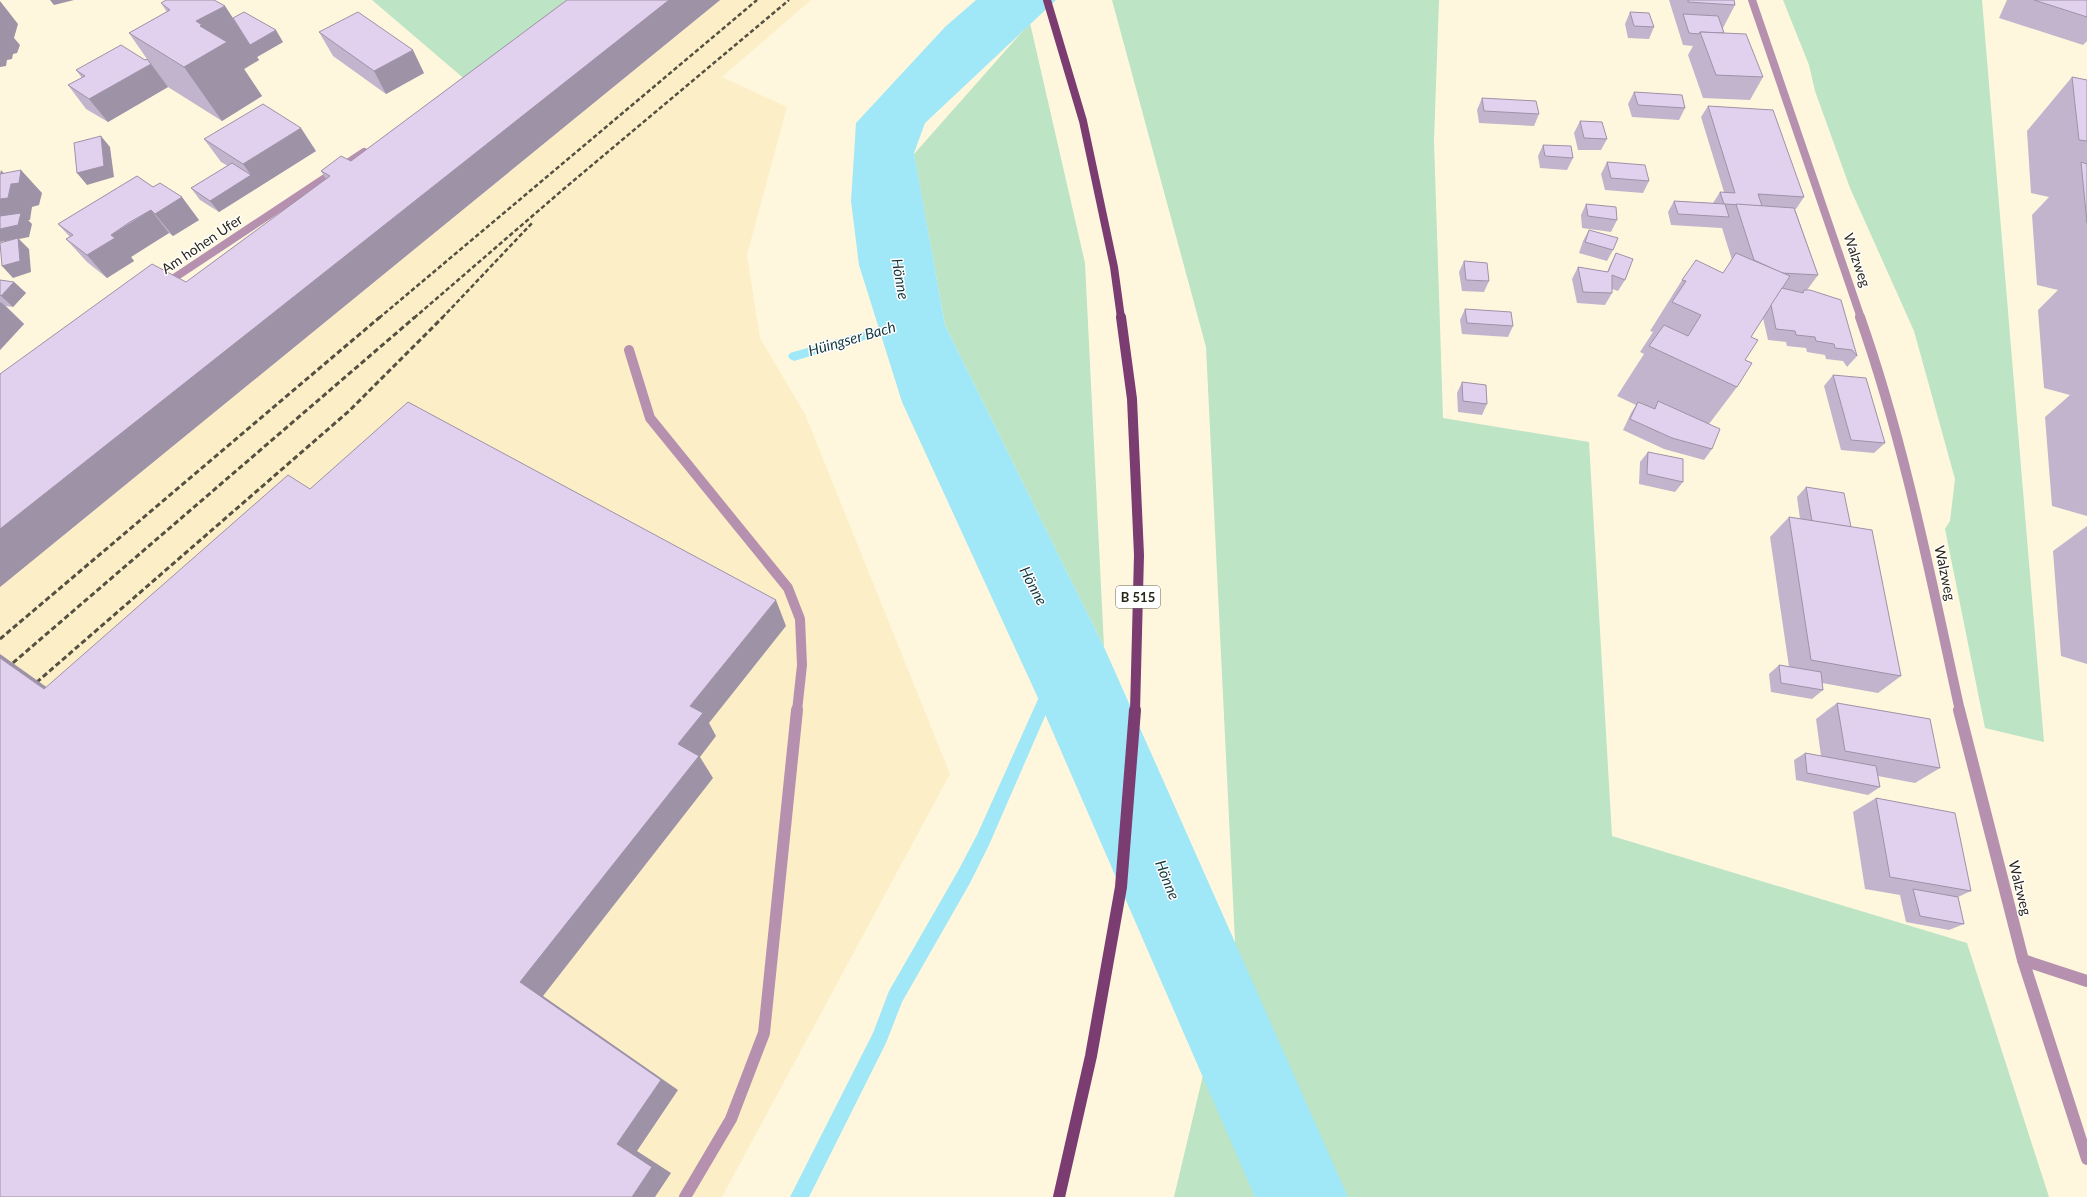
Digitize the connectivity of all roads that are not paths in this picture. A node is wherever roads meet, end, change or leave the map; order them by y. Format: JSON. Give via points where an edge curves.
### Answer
{"nodes":[{"id":1,"x":1047,"y":0,"type":"edge"},
{"id":2,"x":1752,"y":0,"type":"edge"},
{"id":3,"x":375,"y":145,"type":"edge"},
{"id":4,"x":157,"y":289,"type":"edge"},
{"id":5,"x":629,"y":350,"type":"dead end"},
{"id":6,"x":2023,"y":960,"type":"junction"},
{"id":7,"x":2087,"y":981,"type":"edge"},
{"id":8,"x":2087,"y":1159,"type":"edge"},
{"id":9,"x":685,"y":1197,"type":"edge"},
{"id":10,"x":1059,"y":1197,"type":"edge"}],
"edges":[{"from":1,"to":10,"type":"main road","number":"B 515","via":[[1083,121],[1114,267],[1132,399],[1139,556],[1137,687],[1121,886],[1091,1056]]},
{"from":2,"to":6,"type":"street","name":"Walzweg","via":[[1876,363],[1912,490],[1962,722]]},
{"from":3,"to":4,"type":"street","name":"Am hohen Ufer"},
{"from":5,"to":9,"type":"street","via":[[650,418],[788,588],[800,619],[802,666],[764,1033],[731,1119]]},
{"from":6,"to":7,"type":"street"},
{"from":6,"to":8,"type":"street","name":"Walzweg"}]}
